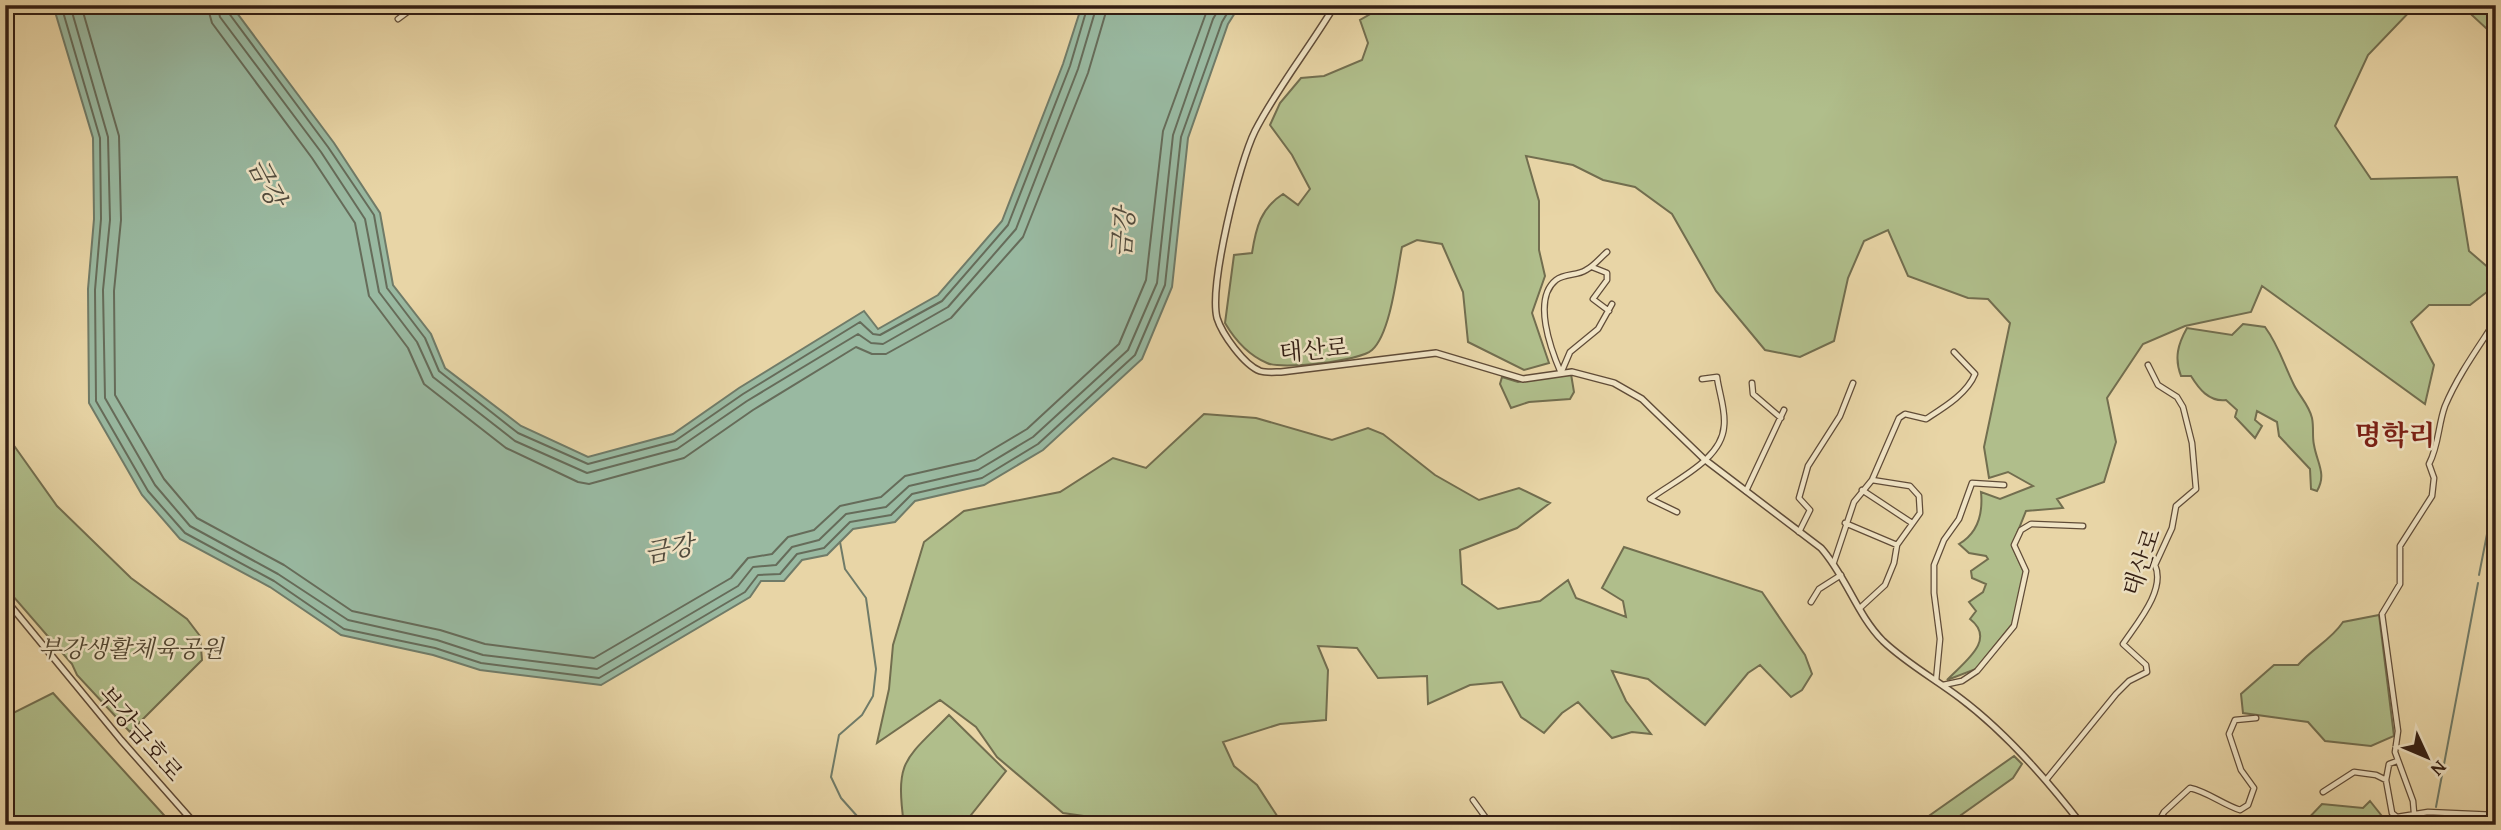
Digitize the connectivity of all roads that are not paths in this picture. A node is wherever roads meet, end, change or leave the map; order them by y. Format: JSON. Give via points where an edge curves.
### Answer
{"nodes":[{"id":1,"x":417,"y":5,"type":"edge"},
{"id":2,"x":1335,"y":5,"type":"edge"},
{"id":3,"x":398,"y":19,"type":"dead end"},
{"id":4,"x":1607,"y":252,"type":"dead end"},
{"id":5,"x":1591,"y":266,"type":"junction"},
{"id":6,"x":1612,"y":304,"type":"dead end"},
{"id":7,"x":1609,"y":311,"type":"junction"},
{"id":8,"x":2496,"y":320,"type":"edge"},
{"id":9,"x":1954,"y":352,"type":"dead end"},
{"id":10,"x":2148,"y":365,"type":"dead end"},
{"id":11,"x":1562,"y":373,"type":"junction"},
{"id":12,"x":1702,"y":379,"type":"dead end"},
{"id":13,"x":1752,"y":383,"type":"dead end"},
{"id":14,"x":1853,"y":383,"type":"dead end"},
{"id":15,"x":1784,"y":410,"type":"dead end"},
{"id":16,"x":1781,"y":418,"type":"junction"},
{"id":17,"x":1704,"y":459,"type":"junction"},
{"id":18,"x":1872,"y":480,"type":"junction"},
{"id":19,"x":2004,"y":485,"type":"dead end"},
{"id":20,"x":1862,"y":490,"type":"junction"},
{"id":21,"x":1746,"y":492,"type":"junction"},
{"id":22,"x":1678,"y":512,"type":"dead end"},
{"id":23,"x":1845,"y":523,"type":"junction"},
{"id":24,"x":1912,"y":523,"type":"junction"},
{"id":25,"x":2083,"y":526,"type":"dead end"},
{"id":26,"x":1799,"y":533,"type":"junction"},
{"id":27,"x":1897,"y":545,"type":"junction"},
{"id":28,"x":1834,"y":562,"type":"junction"},
{"id":29,"x":1842,"y":575,"type":"junction"},
{"id":30,"x":6,"y":600,"type":"edge"},
{"id":31,"x":1811,"y":603,"type":"dead end"},
{"id":32,"x":1860,"y":608,"type":"junction"},
{"id":33,"x":1936,"y":681,"type":"junction"},
{"id":34,"x":1942,"y":686,"type":"junction"},
{"id":35,"x":2256,"y":718,"type":"dead end"},
{"id":36,"x":2397,"y":761,"type":"junction"},
{"id":37,"x":2046,"y":780,"type":"junction"},
{"id":38,"x":2386,"y":780,"type":"junction"},
{"id":39,"x":2323,"y":792,"type":"dead end"},
{"id":40,"x":1473,"y":800,"type":"dead end"},
{"id":41,"x":2413,"y":815,"type":"junction"},
{"id":42,"x":2496,"y":815,"type":"edge"},
{"id":43,"x":196,"y":825,"type":"edge"},
{"id":44,"x":1491,"y":825,"type":"edge"},
{"id":45,"x":2082,"y":825,"type":"edge"},
{"id":46,"x":2157,"y":825,"type":"edge"},
{"id":47,"x":2415,"y":825,"type":"edge"}],
"edges":[{"from":1,"to":3,"type":"street"},
{"from":2,"to":11,"type":"street","name":"태산로","via":[[1267,111],[1245,158],[1216,300],[1217,318],[1230,340],[1259,371],[1436,353],[1523,379]]},
{"from":4,"to":5,"type":"street"},
{"from":5,"to":7,"type":"street","via":[[1607,273],[1593,299]]},
{"from":5,"to":11,"type":"street","via":[[1558,279],[1547,291],[1544,303]]},
{"from":6,"to":7,"type":"street"},
{"from":7,"to":11,"type":"street","via":[[1598,329],[1570,352]]},
{"from":8,"to":36,"type":"street","via":[[2444,410],[2437,450],[2429,464],[2434,478],[2432,496],[2400,546],[2400,584],[2382,614],[2394,691]]},
{"from":9,"to":18,"type":"street","via":[[1975,374],[1973,380],[1926,419],[1905,414],[1899,418]]},
{"from":10,"to":37,"type":"street","name":"태산로","via":[[2158,384],[2183,407],[2196,489],[2176,506],[2172,528],[2155,565],[2160,576],[2157,586],[2123,644],[2147,672],[2116,694]]},
{"from":11,"to":17,"type":"street","name":"태산로","via":[[1588,376],[1632,391]]},
{"from":12,"to":17,"type":"street","via":[[1717,377],[1725,422],[1717,447]]},
{"from":13,"to":16,"type":"street","via":[[1753,394]]},
{"from":14,"to":26,"type":"street","via":[[1840,416],[1808,466],[1799,498],[1810,510]]},
{"from":15,"to":16,"type":"street"},
{"from":16,"to":21,"type":"street"},
{"from":17,"to":21,"type":"street","name":"태산로"},
{"from":17,"to":22,"type":"street","via":[[1650,499]]},
{"from":18,"to":20,"type":"street"},
{"from":18,"to":24,"type":"street","via":[[1910,486],[1920,504]]},
{"from":19,"to":33,"type":"street","via":[[1972,484],[1934,565],[1940,639]]},
{"from":20,"to":23,"type":"street"},
{"from":20,"to":24,"type":"street"},
{"from":21,"to":26,"type":"street","name":"태산로"},
{"from":23,"to":27,"type":"street"},
{"from":23,"to":28,"type":"street"},
{"from":24,"to":27,"type":"street"},
{"from":25,"to":34,"type":"street","via":[[2031,524],[2021,530],[2014,545],[2026,571],[2014,626],[1977,671]]},
{"from":26,"to":28,"type":"street","name":"태산로"},
{"from":27,"to":32,"type":"street","via":[[1889,579]]},
{"from":28,"to":29,"type":"street","name":"태산로"},
{"from":29,"to":31,"type":"street","via":[[1819,589]]},
{"from":29,"to":32,"type":"street","name":"태산로"},
{"from":30,"to":43,"type":"street","name":"부강금호로"},
{"from":32,"to":33,"type":"street","name":"태산로","via":[[1885,643]]},
{"from":33,"to":34,"type":"street","name":"태산로"},
{"from":34,"to":37,"type":"street","name":"태산로","via":[[1983,718]]},
{"from":35,"to":46,"type":"street","via":[[2235,720],[2229,734],[2241,770],[2255,788],[2248,805],[2240,810],[2190,788]]},
{"from":36,"to":38,"type":"street","via":[[2389,764]]},
{"from":36,"to":41,"type":"street","via":[[2413,801]]},
{"from":37,"to":45,"type":"street","name":"태산로"},
{"from":38,"to":39,"type":"street","via":[[2354,772]]},
{"from":38,"to":41,"type":"street","via":[[2392,813],[2403,818]]},
{"from":40,"to":44,"type":"street"},
{"from":41,"to":42,"type":"street"},
{"from":41,"to":47,"type":"street"}]}
